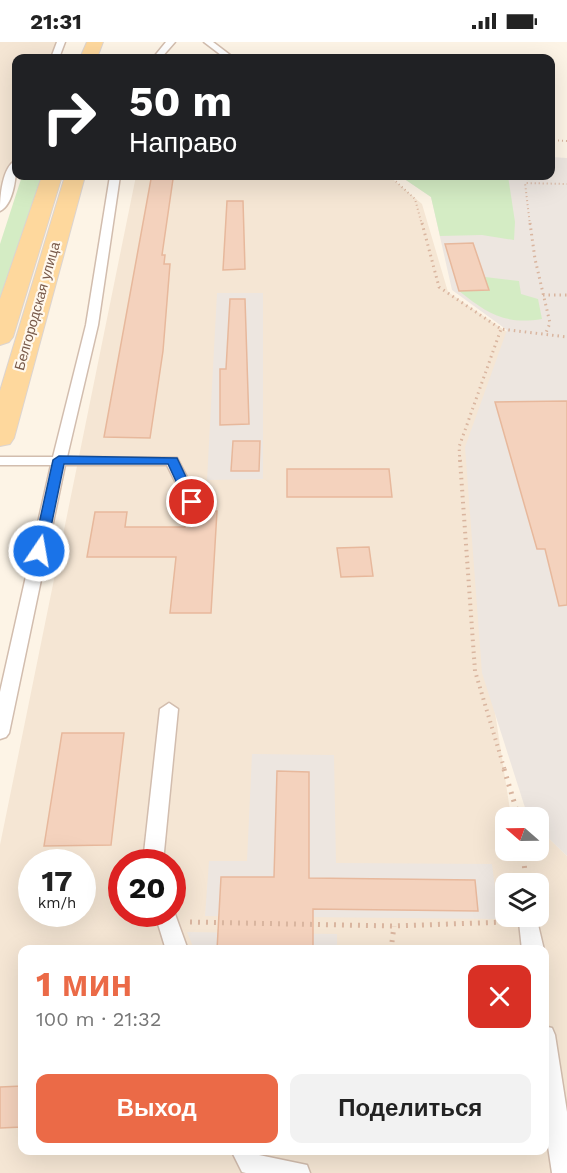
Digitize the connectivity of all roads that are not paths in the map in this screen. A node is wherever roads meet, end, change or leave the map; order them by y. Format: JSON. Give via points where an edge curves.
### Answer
{"nodes":[{"id":1,"x":171,"y":42,"type":"edge"},
{"id":2,"x":208,"y":42,"type":"edge"},
{"id":3,"x":160,"y":54,"type":"edge"},
{"id":4,"x":224,"y":54,"type":"edge"},
{"id":5,"x":12,"y":174,"type":"edge"},
{"id":6,"x":51,"y":180,"type":"edge"},
{"id":7,"x":74,"y":180,"type":"edge"},
{"id":8,"x":114,"y":180,"type":"edge"},
{"id":9,"x":0,"y":208,"type":"edge"},
{"id":10,"x":0,"y":337,"type":"edge"},
{"id":11,"x":0,"y":438,"type":"edge"},
{"id":12,"x":59,"y":460,"type":"junction"},
{"id":13,"x":0,"y":461,"type":"edge"},
{"id":14,"x":192,"y":502,"type":"dead end"},
{"id":15,"x":169,"y":709,"type":"dead end"},
{"id":16,"x":0,"y":733,"type":"edge"},
{"id":17,"x":154,"y":849,"type":"edge"},
{"id":18,"x":169,"y":927,"type":"edge"},
{"id":19,"x":530,"y":927,"type":"edge"},
{"id":20,"x":175,"y":945,"type":"edge"},
{"id":21,"x":532,"y":945,"type":"edge"},
{"id":22,"x":549,"y":1070,"type":"edge"},
{"id":23,"x":246,"y":1155,"type":"edge"},
{"id":24,"x":298,"y":1173,"type":"edge"},
{"id":25,"x":564,"y":1173,"type":"edge"}],
"edges":[{"from":1,"to":3,"type":"lane"},
{"from":2,"to":4,"type":"lane"},
{"from":5,"to":9,"type":"lane"},
{"from":6,"to":10,"type":"main road","name":"Белгородская улица"},
{"from":7,"to":11,"type":"main road","name":"Белгородская улица"},
{"from":8,"to":12,"type":"lane","via":[[92,325]]},
{"from":12,"to":13,"type":"lane"},
{"from":12,"to":14,"type":"lane","via":[[172,461]]},
{"from":12,"to":16,"type":"lane"},
{"from":15,"to":17,"type":"lane"},
{"from":18,"to":20,"type":"lane"},
{"from":19,"to":21,"type":"lane"},
{"from":22,"to":25,"type":"lane"},
{"from":23,"to":24,"type":"lane","via":[[250,1164]]}]}
